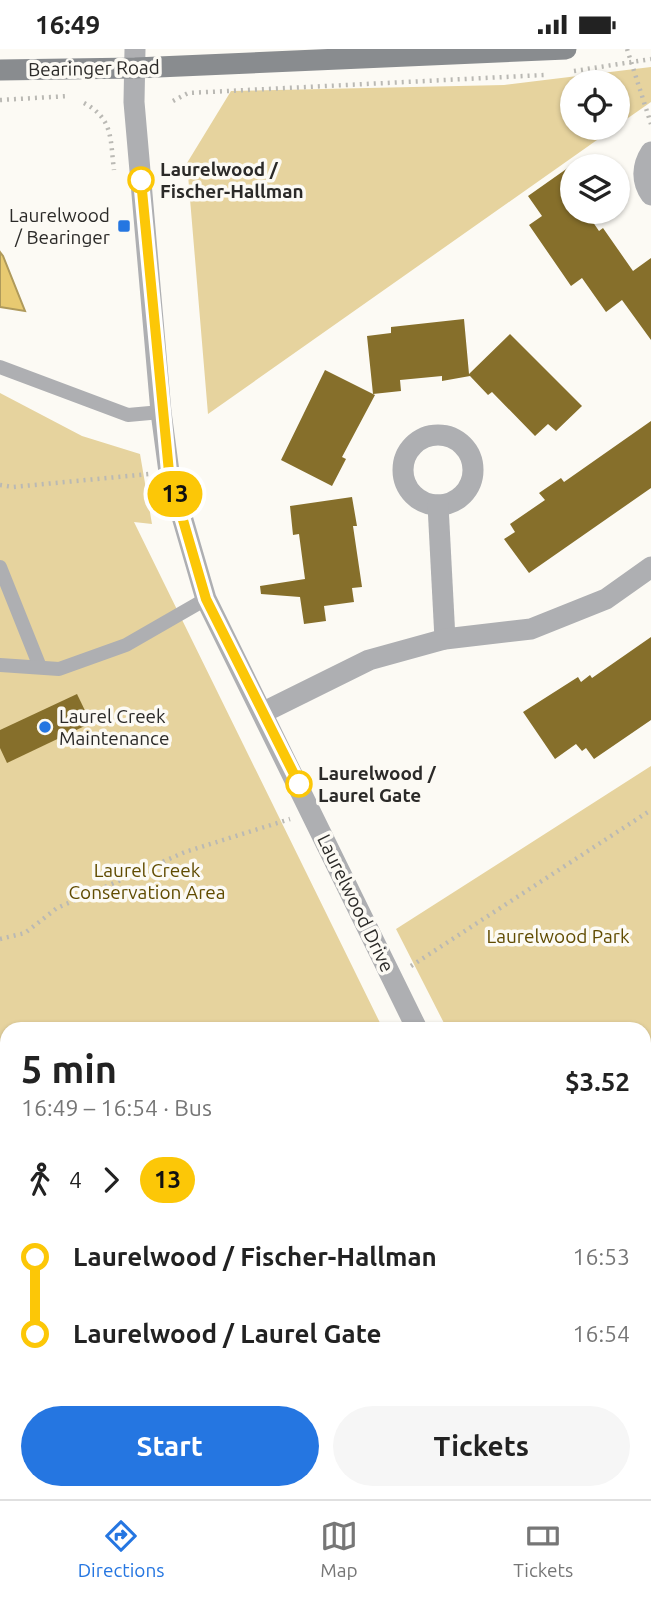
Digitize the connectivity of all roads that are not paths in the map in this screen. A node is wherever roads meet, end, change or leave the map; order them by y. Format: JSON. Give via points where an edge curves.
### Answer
{"nodes":[{"id":1,"x":566,"y":49,"type":"edge"},
{"id":2,"x":135,"y":59,"type":"edge"},
{"id":3,"x":0,"y":70,"type":"edge"},
{"id":4,"x":651,"y":152,"type":"edge"},
{"id":5,"x":651,"y":195,"type":"edge"},
{"id":6,"x":0,"y":367,"type":"edge"},
{"id":7,"x":161,"y":412,"type":"junction"},
{"id":8,"x":438,"y":505,"type":"dead end"},
{"id":9,"x":0,"y":567,"type":"edge"},
{"id":10,"x":651,"y":567,"type":"edge"},
{"id":11,"x":206,"y":599,"type":"junction"},
{"id":12,"x":445,"y":639,"type":"junction"},
{"id":13,"x":0,"y":665,"type":"edge"},
{"id":14,"x":40,"y":667,"type":"junction"},
{"id":15,"x":264,"y":712,"type":"junction"},
{"id":16,"x":414,"y":1022,"type":"edge"}],
"edges":[{"from":1,"to":2,"type":"main road","name":"Bearinger Road"},
{"from":2,"to":3,"type":"main road","name":"Bearinger Road"},
{"from":2,"to":7,"type":"street","name":"Laurelwood Drive","via":[[134,102]]},
{"from":4,"to":5,"type":"street","via":[[643,178]]},
{"from":6,"to":7,"type":"lane","via":[[128,415]]},
{"from":7,"to":11,"type":"street","name":"Laurelwood Drive","via":[[169,472]]},
{"from":8,"to":12,"type":"street"},
{"from":9,"to":14,"type":"lane"},
{"from":10,"to":12,"type":"street","via":[[606,599],[531,629]]},
{"from":11,"to":14,"type":"lane","via":[[126,645],[60,669]]},
{"from":11,"to":15,"type":"street","name":"Laurelwood Drive"},
{"from":12,"to":15,"type":"street","via":[[369,660]]},
{"from":13,"to":14,"type":"lane"},
{"from":15,"to":16,"type":"street","name":"Laurelwood Drive"}]}
